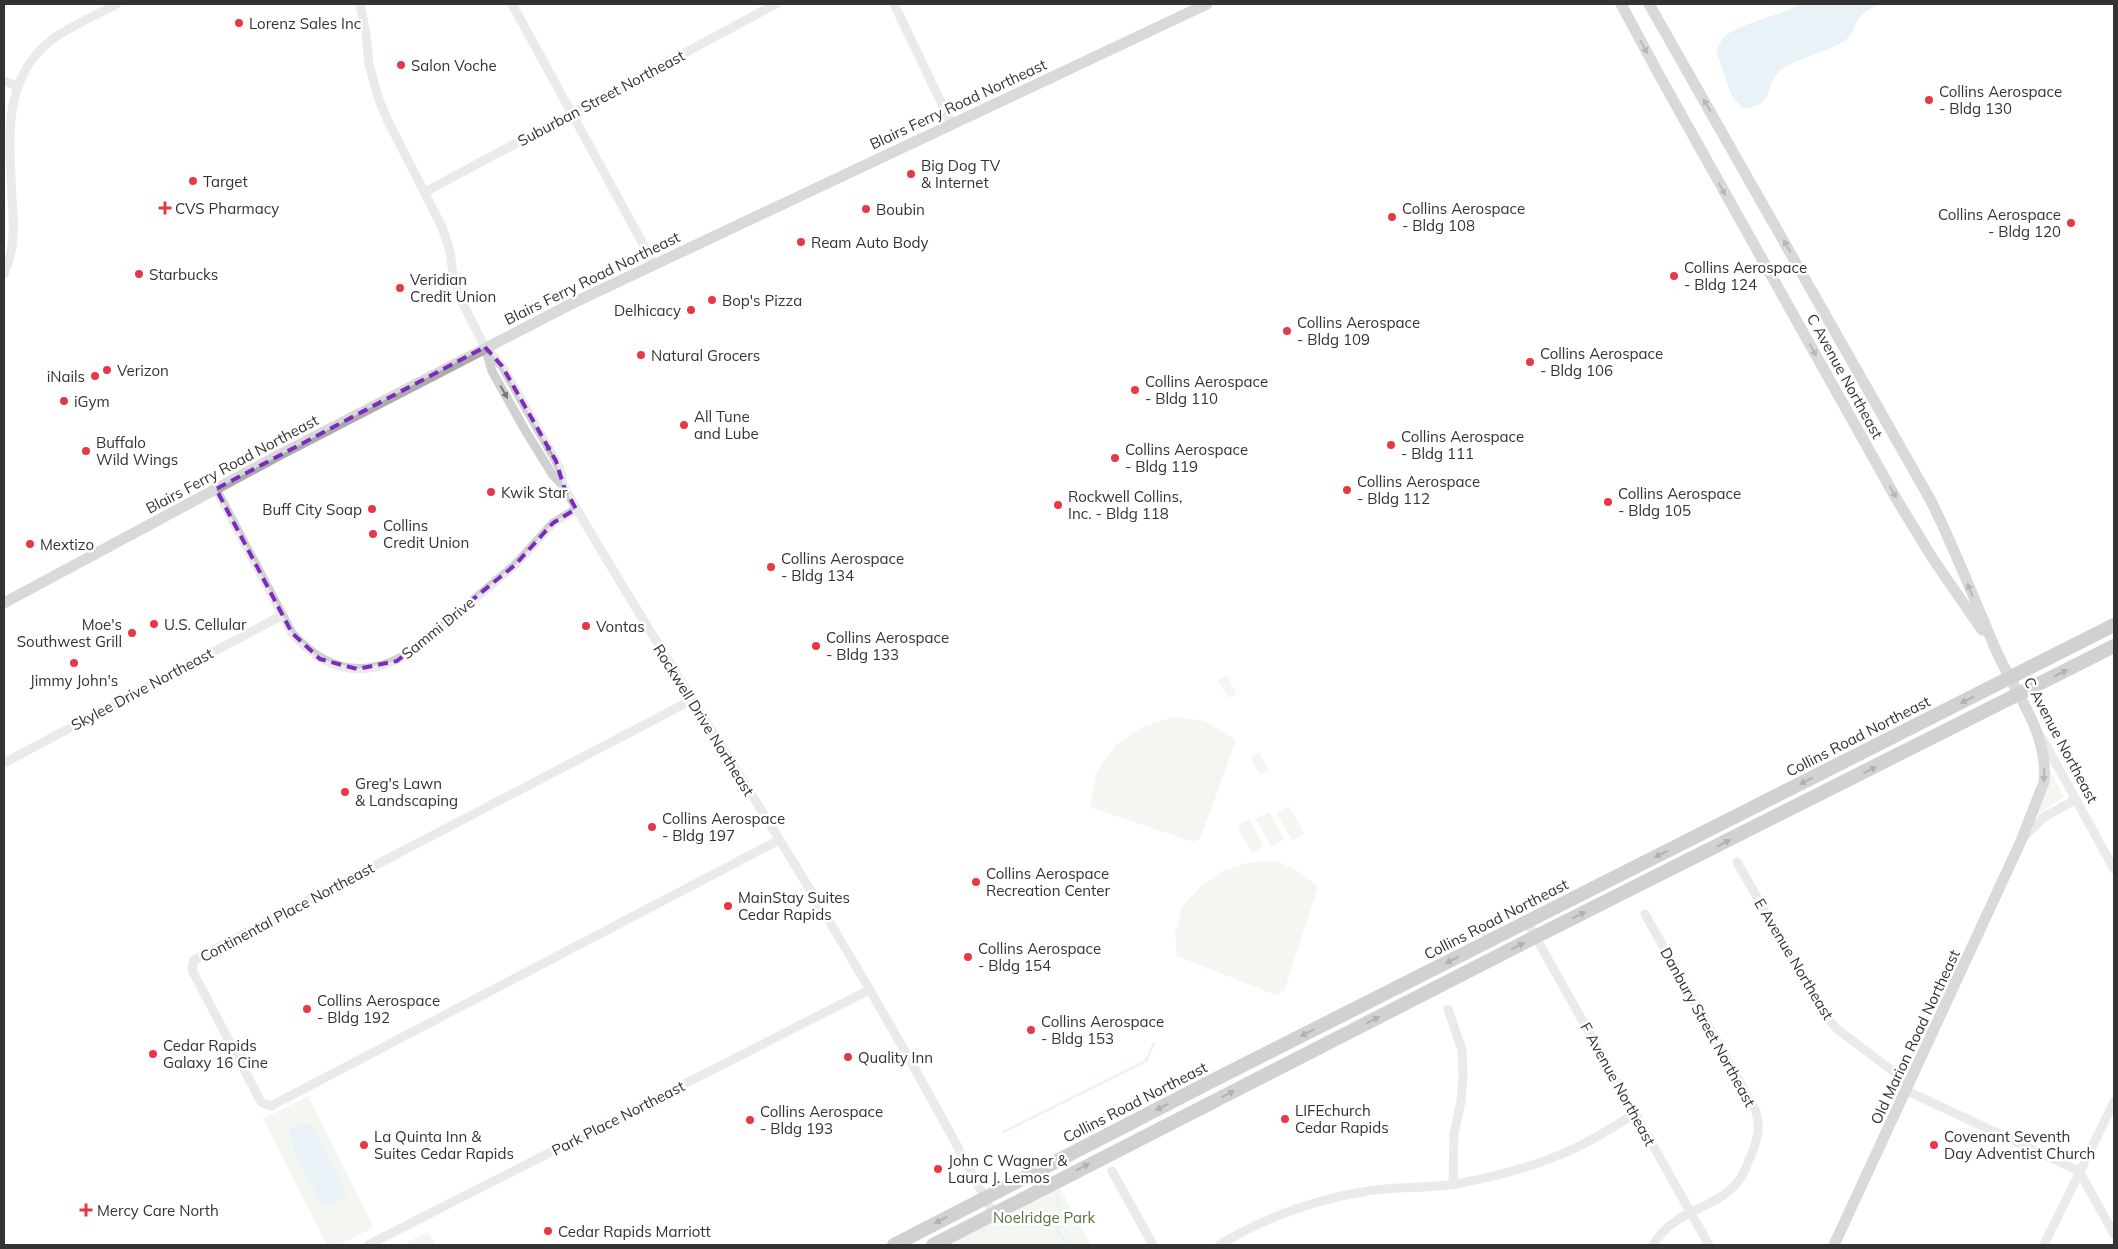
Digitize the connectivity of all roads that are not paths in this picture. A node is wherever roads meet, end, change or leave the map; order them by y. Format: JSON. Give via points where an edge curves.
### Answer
{"nodes":[{"id":1,"x":117,"y":4,"type":"edge"},
{"id":2,"x":360,"y":4,"type":"edge"},
{"id":3,"x":512,"y":4,"type":"edge"},
{"id":4,"x":776,"y":4,"type":"edge"},
{"id":5,"x":894,"y":4,"type":"edge"},
{"id":6,"x":1207,"y":4,"type":"edge"},
{"id":7,"x":1621,"y":4,"type":"edge"},
{"id":8,"x":1649,"y":4,"type":"edge"},
{"id":9,"x":4,"y":82,"type":"edge"},
{"id":10,"x":16,"y":86,"type":"junction"},
{"id":11,"x":572,"y":114,"type":"junction"},
{"id":12,"x":951,"y":123,"type":"junction"},
{"id":13,"x":425,"y":192,"type":"junction"},
{"id":14,"x":654,"y":264,"type":"junction"},
{"id":15,"x":4,"y":274,"type":"edge"},
{"id":16,"x":485,"y":347,"type":"junction"},
{"id":17,"x":216,"y":489,"type":"junction"},
{"id":18,"x":576,"y":509,"type":"junction"},
{"id":19,"x":4,"y":603,"type":"edge"},
{"id":20,"x":281,"y":616,"type":"junction"},
{"id":21,"x":2114,"y":625,"type":"edge"},
{"id":22,"x":2114,"y":646,"type":"edge"},
{"id":23,"x":1996,"y":651,"type":"junction"},
{"id":24,"x":2010,"y":678,"type":"junction"},
{"id":25,"x":2019,"y":695,"type":"junction"},
{"id":26,"x":692,"y":700,"type":"junction"},
{"id":27,"x":2036,"y":728,"type":"junction"},
{"id":28,"x":4,"y":762,"type":"edge"},
{"id":29,"x":2075,"y":800,"type":"junction"},
{"id":30,"x":779,"y":840,"type":"junction"},
{"id":31,"x":2021,"y":841,"type":"junction"},
{"id":32,"x":1737,"y":862,"type":"dead end"},
{"id":33,"x":2114,"y":869,"type":"edge"},
{"id":34,"x":1645,"y":914,"type":"dead end"},
{"id":35,"x":1527,"y":922,"type":"junction"},
{"id":36,"x":1535,"y":937,"type":"junction"},
{"id":37,"x":869,"y":990,"type":"junction"},
{"id":38,"x":1448,"y":1009,"type":"dead end"},
{"id":39,"x":1908,"y":1088,"type":"junction"},
{"id":40,"x":2114,"y":1102,"type":"edge"},
{"id":41,"x":1635,"y":1114,"type":"junction"},
{"id":42,"x":1112,"y":1171,"type":"dead end"},
{"id":43,"x":2079,"y":1171,"type":"junction"},
{"id":44,"x":1453,"y":1184,"type":"junction"},
{"id":45,"x":984,"y":1197,"type":"junction"},
{"id":46,"x":1690,"y":1212,"type":"junction"},
{"id":47,"x":993,"y":1213,"type":"junction"},
{"id":48,"x":2114,"y":1234,"type":"edge"},
{"id":49,"x":368,"y":1245,"type":"edge"},
{"id":50,"x":894,"y":1245,"type":"edge"},
{"id":51,"x":933,"y":1245,"type":"edge"},
{"id":52,"x":1153,"y":1245,"type":"edge"},
{"id":53,"x":1219,"y":1245,"type":"edge"},
{"id":54,"x":1653,"y":1245,"type":"edge"},
{"id":55,"x":1709,"y":1245,"type":"edge"},
{"id":56,"x":1834,"y":1245,"type":"edge"},
{"id":57,"x":2044,"y":1245,"type":"edge"}],
"edges":[{"from":1,"to":10,"type":"street","via":[[54,38],[25,68]]},
{"from":2,"to":13,"type":"street","name":"Rockwell Drive Northeast","via":[[369,64],[378,97]]},
{"from":3,"to":11,"type":"street"},
{"from":4,"to":11,"type":"street","name":"Suburban Street Northeast"},
{"from":5,"to":12,"type":"street"},
{"from":6,"to":12,"type":"main road","name":"Blairs Ferry Road Northeast"},
{"from":7,"to":23,"type":"main road","name":"C Avenue Northeast","one_way":true,"via":[[1897,500]]},
{"from":23,"to":8,"type":"main road","name":"C Avenue Northeast","one_way":true,"via":[[1931,501]]},
{"from":9,"to":10,"type":"street"},
{"from":10,"to":15,"type":"street","via":[[10,110],[13,241]]},
{"from":11,"to":13,"type":"street","name":"Suburban Street Northeast"},
{"from":11,"to":14,"type":"street"},
{"from":12,"to":14,"type":"main road","name":"Blairs Ferry Road Northeast"},
{"from":13,"to":16,"type":"street","name":"Rockwell Drive Northeast","via":[[450,251],[461,300]]},
{"from":14,"to":16,"type":"main road","name":"Blairs Ferry Road Northeast"},
{"from":16,"to":17,"type":"main road","name":"Blairs Ferry Road Northeast"},
{"from":16,"to":18,"type":"street","name":"Rockwell Drive Northeast","via":[[502,366],[556,460],[564,487]]},
{"from":17,"to":19,"type":"main road","name":"Blairs Ferry Road Northeast"},
{"from":17,"to":20,"type":"street","name":"Sammi Drive"},
{"from":18,"to":20,"type":"street","name":"Sammi Drive","via":[[553,524],[515,565],[415,649],[378,667],[357,669],[320,659],[305,648]]},
{"from":18,"to":26,"type":"street","name":"Rockwell Drive Northeast"},
{"from":20,"to":28,"type":"street","name":"Skylee Drive Northeast"},
{"from":21,"to":24,"type":"highway","name":"Collins Road Northeast"},
{"from":25,"to":22,"type":"highway","one_way":true},
{"from":23,"to":24,"type":"main road","name":"C Avenue Northeast"},
{"from":24,"to":25,"type":"main road","name":"C Avenue Northeast"},
{"from":24,"to":35,"type":"highway","name":"Collins Road Northeast","one_way":true},
{"from":25,"to":27,"type":"main road","name":"C Avenue Northeast"},
{"from":36,"to":25,"type":"highway","one_way":true},
{"from":26,"to":30,"type":"street","name":"Rockwell Drive Northeast"},
{"from":26,"to":30,"type":"street","name":"Continental Place Northeast","via":[[194,960],[192,970],[261,1102],[271,1106]]},
{"from":27,"to":29,"type":"street","name":"C Avenue Northeast"},
{"from":27,"to":31,"type":"main road","name":"Old Marion Road Northeast","one_way":true,"via":[[2044,782]]},
{"from":29,"to":31,"type":"street","name":"Old Marion Road Northeast","via":[[2044,817]]},
{"from":29,"to":33,"type":"street","name":"C Avenue Northeast"},
{"from":30,"to":37,"type":"street","name":"Rockwell Drive Northeast"},
{"from":31,"to":39,"type":"main road","name":"Old Marion Road Northeast"},
{"from":32,"to":39,"type":"street","name":"E Avenue Northeast","via":[[1821,1010],[1837,1029]]},
{"from":34,"to":46,"type":"street","name":"Danbury Street Northeast","via":[[1759,1121],[1757,1140],[1737,1184]]},
{"from":35,"to":36,"type":"street","name":"F Avenue Northeast"},
{"from":35,"to":45,"type":"highway","name":"Collins Road Northeast","one_way":true},
{"from":36,"to":41,"type":"street","name":"F Avenue Northeast"},
{"from":47,"to":36,"type":"highway","one_way":true},
{"from":37,"to":45,"type":"street","name":"Rockwell Drive Northeast"},
{"from":37,"to":49,"type":"street","name":"Park Place Northeast"},
{"from":38,"to":44,"type":"street","via":[[1462,1050],[1462,1093],[1454,1134]]},
{"from":39,"to":43,"type":"street","name":"E Avenue Northeast"},
{"from":39,"to":56,"type":"main road","name":"Old Marion Road Northeast"},
{"from":40,"to":43,"type":"street"},
{"from":41,"to":44,"type":"street","via":[[1541,1163]]},
{"from":41,"to":46,"type":"street","name":"F Avenue Northeast"},
{"from":42,"to":52,"type":"street"},
{"from":43,"to":48,"type":"street"},
{"from":43,"to":57,"type":"street"},
{"from":44,"to":53,"type":"street","via":[[1369,1191],[1328,1199],[1258,1224]]},
{"from":45,"to":47,"type":"street","name":"Rockwell Drive Northeast"},
{"from":45,"to":50,"type":"highway","name":"Collins Road Northeast","one_way":true},
{"from":46,"to":54,"type":"street","name":"Danbury Street Northeast","via":[[1664,1230]]},
{"from":46,"to":55,"type":"street","name":"F Avenue Northeast"},
{"from":47,"to":51,"type":"highway"}]}
